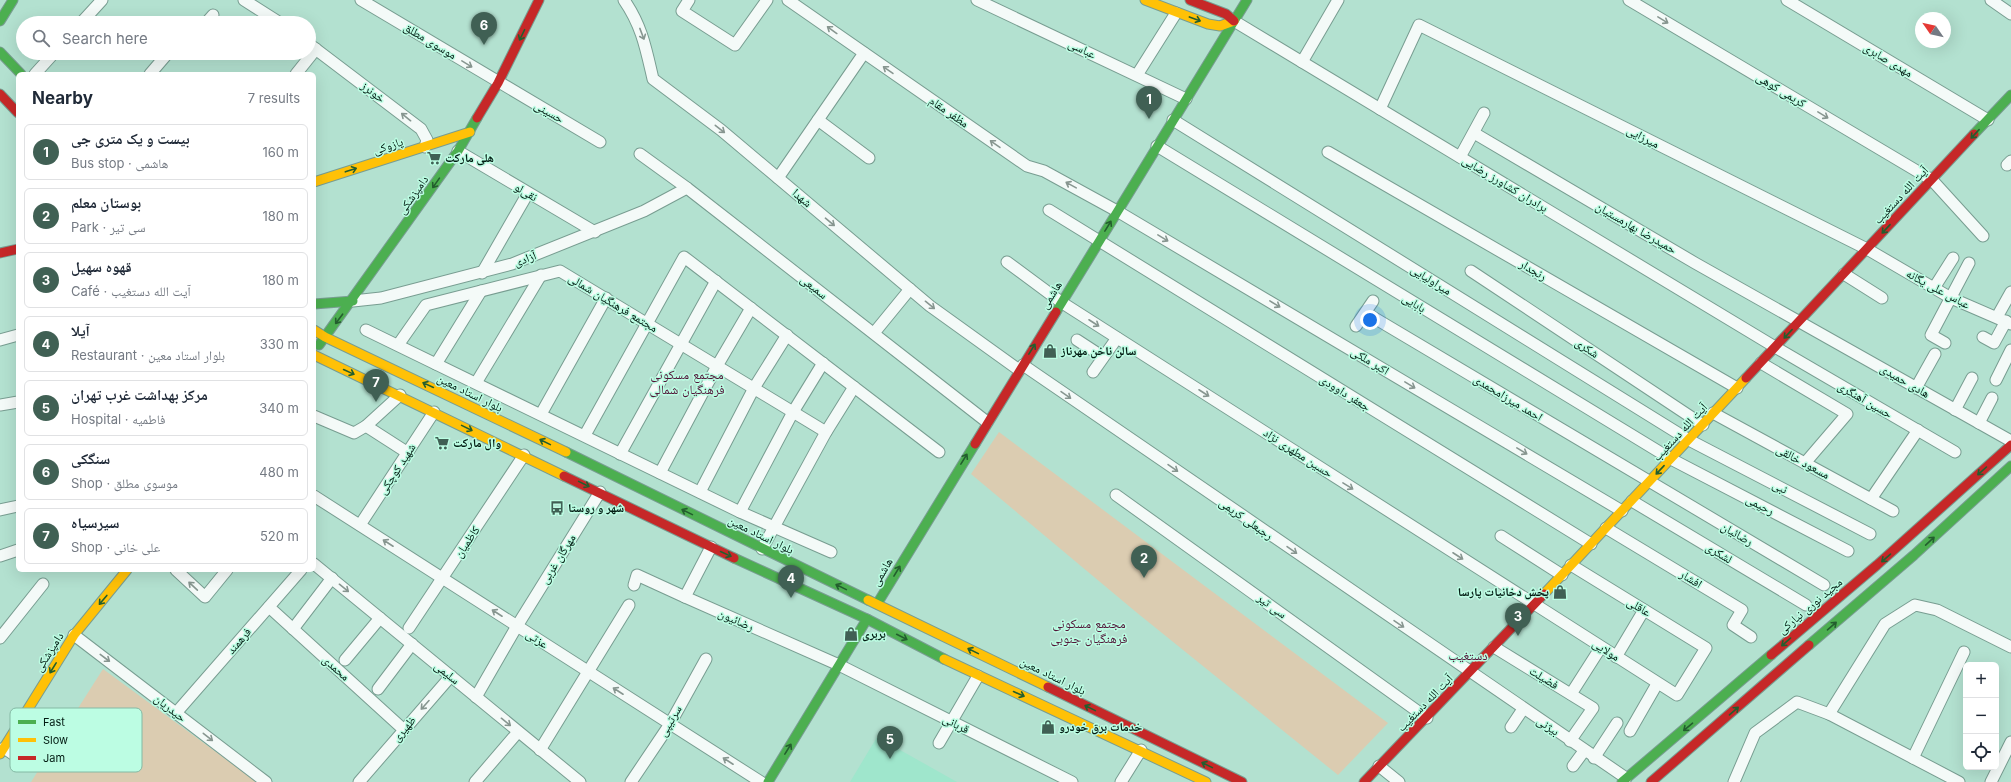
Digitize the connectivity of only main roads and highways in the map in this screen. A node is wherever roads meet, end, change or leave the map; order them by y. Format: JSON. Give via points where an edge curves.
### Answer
{"nodes":[{"id":1,"x":13,"y":0,"type":"edge"},
{"id":2,"x":539,"y":0,"type":"edge"},
{"id":3,"x":1146,"y":0,"type":"edge"},
{"id":4,"x":1190,"y":0,"type":"edge"},
{"id":5,"x":1247,"y":0,"type":"edge"},
{"id":6,"x":1206,"y":3,"type":"edge"},
{"id":7,"x":0,"y":21,"type":"edge"},
{"id":8,"x":1234,"y":21,"type":"junction"},
{"id":9,"x":0,"y":52,"type":"edge"},
{"id":10,"x":20,"y":72,"type":"edge"},
{"id":11,"x":0,"y":94,"type":"edge"},
{"id":12,"x":2011,"y":95,"type":"edge"},
{"id":13,"x":16,"y":111,"type":"edge"},
{"id":14,"x":470,"y":132,"type":"junction"},
{"id":15,"x":316,"y":181,"type":"edge"},
{"id":16,"x":16,"y":249,"type":"edge"},
{"id":17,"x":0,"y":253,"type":"edge"},
{"id":18,"x":353,"y":301,"type":"junction"},
{"id":19,"x":316,"y":304,"type":"edge"},
{"id":20,"x":316,"y":331,"type":"edge"},
{"id":21,"x":325,"y":337,"type":"junction"},
{"id":22,"x":316,"y":351,"type":"edge"},
{"id":23,"x":316,"y":355,"type":"edge"},
{"id":24,"x":439,"y":403,"type":"junction"},
{"id":25,"x":2011,"y":445,"type":"edge"},
{"id":26,"x":2011,"y":466,"type":"edge"},
{"id":27,"x":126,"y":572,"type":"edge"},
{"id":28,"x":877,"y":604,"type":"junction"},
{"id":29,"x":868,"y":619,"type":"junction"},
{"id":30,"x":29,"y":708,"type":"edge"},
{"id":31,"x":10,"y":738,"type":"edge"},
{"id":32,"x":2,"y":751,"type":"edge"},
{"id":33,"x":1624,"y":780,"type":"edge"},
{"id":34,"x":768,"y":782,"type":"edge"},
{"id":35,"x":1206,"y":782,"type":"edge"},
{"id":36,"x":1242,"y":782,"type":"edge"},
{"id":37,"x":1364,"y":782,"type":"edge"},
{"id":38,"x":1651,"y":782,"type":"edge"}],
"edges":[{"from":1,"to":7,"type":"main road"},
{"from":2,"to":14,"type":"main road","name":"دامپزشکی","one_way":true,"via":[[498,83]]},
{"from":3,"to":8,"type":"main road","one_way":true,"via":[[1208,24],[1220,26]]},
{"from":4,"to":6,"type":"main road"},
{"from":5,"to":8,"type":"main road","name":"هاشمی"},
{"from":6,"to":8,"type":"main road"},
{"from":28,"to":8,"type":"main road","name":"هاشمی","one_way":true},
{"from":9,"to":10,"type":"main road"},
{"from":11,"to":13,"type":"main road"},
{"from":12,"to":37,"type":"main road","name":"آیت الله دستغیب","one_way":true,"via":[[1632,501]]},
{"from":15,"to":14,"type":"main road","name":"پازوکی","one_way":true},
{"from":14,"to":18,"type":"main road","name":"دامپزشکی","one_way":true},
{"from":16,"to":17,"type":"main road"},
{"from":18,"to":19,"type":"main road"},
{"from":18,"to":21,"type":"main road","name":"دامپزشکی","one_way":true},
{"from":20,"to":21,"type":"main road","name":"بلوار استاد معین"},
{"from":21,"to":22,"type":"main road","name":"دامپزشکی"},
{"from":24,"to":21,"type":"main road","name":"بلوار استاد معین","one_way":true},
{"from":23,"to":24,"type":"main road","name":"بلوار استاد معین","one_way":true,"via":[[400,395]]},
{"from":28,"to":24,"type":"main road","name":"بلوار استاد معین","one_way":true,"via":[[762,549]]},
{"from":24,"to":29,"type":"main road","name":"بلوار استاد معین","one_way":true,"via":[[524,455],[711,547]]},
{"from":25,"to":33,"type":"main road","name":"مجید نوری نیارکی","one_way":true,"via":[[1877,565]]},
{"from":38,"to":26,"type":"main road","one_way":true,"via":[[1914,555]]},
{"from":27,"to":30,"type":"main road","name":"دامپزشکی","one_way":true,"via":[[74,635]]},
{"from":36,"to":28,"type":"main road","name":"بلوار استاد معین","one_way":true},
{"from":34,"to":29,"type":"main road","one_way":true},
{"from":29,"to":35,"type":"main road","name":"بلوار استاد معین","one_way":true,"via":[[978,676]]},
{"from":31,"to":32,"type":"main road","name":"دامپزشکی","one_way":true}]}
